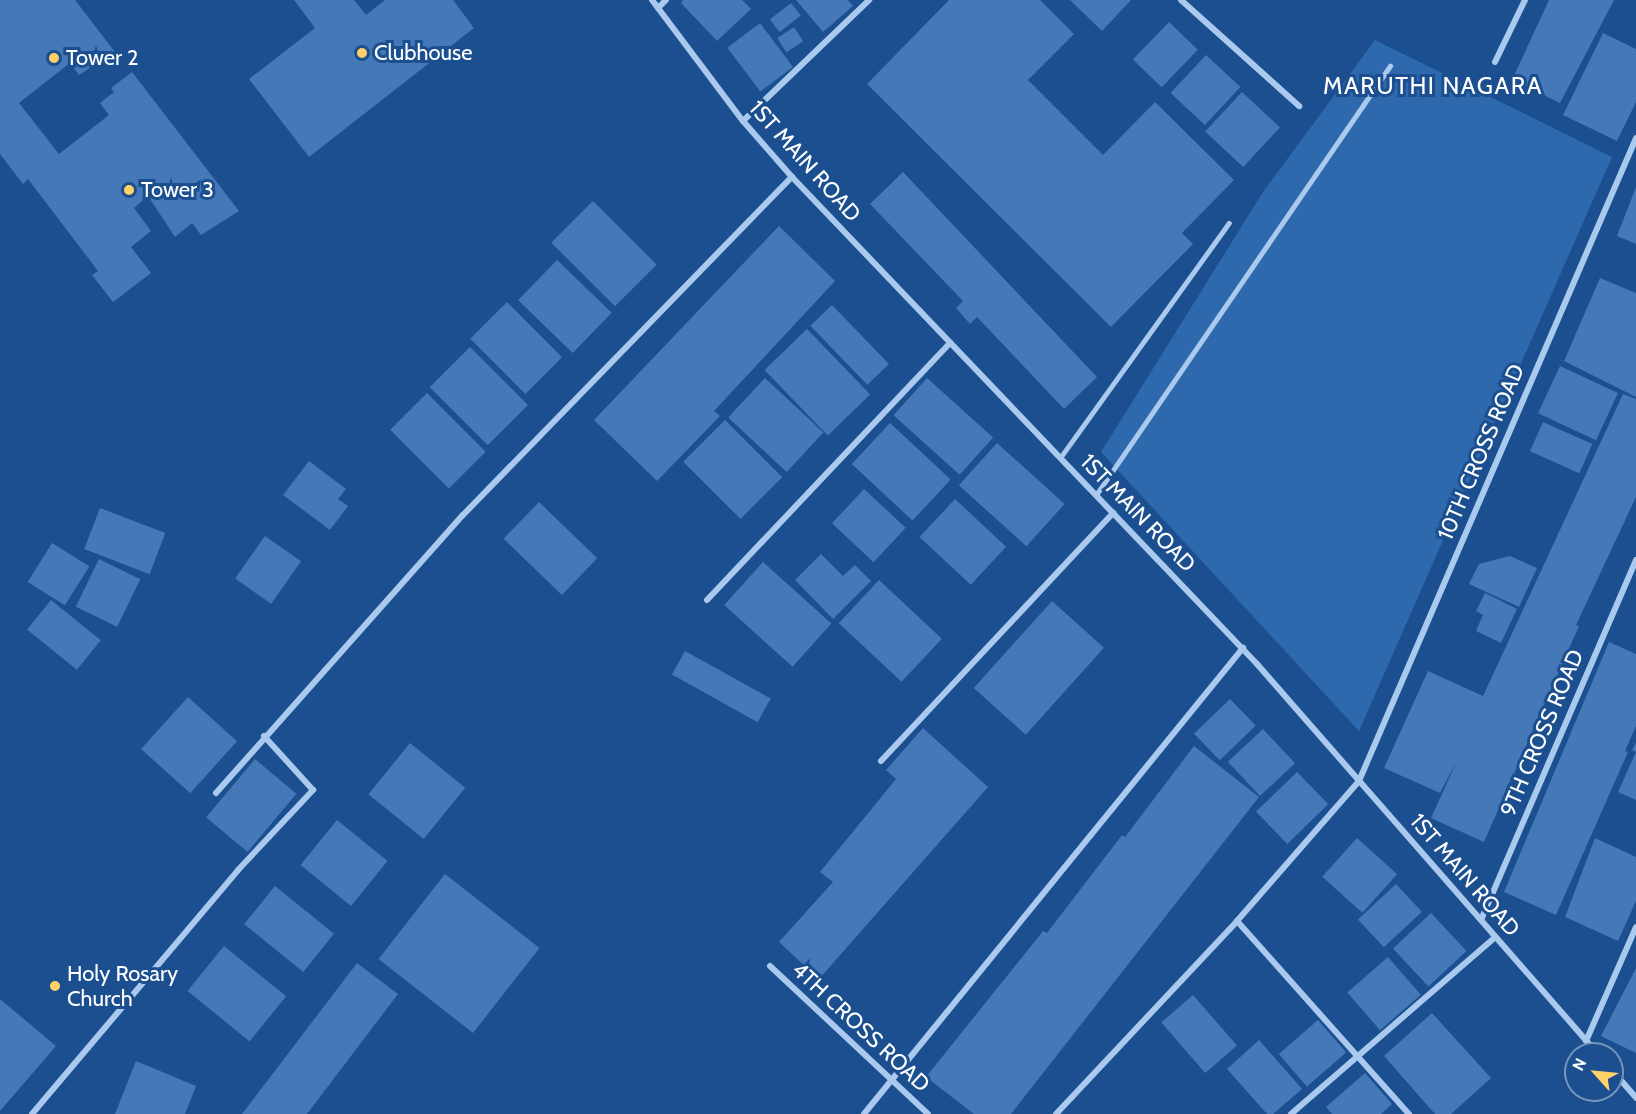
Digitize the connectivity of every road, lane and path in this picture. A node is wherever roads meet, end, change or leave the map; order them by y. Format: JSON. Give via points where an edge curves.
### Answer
{"nodes":[{"id":1,"x":652,"y":0,"type":"edge"},
{"id":2,"x":666,"y":0,"type":"edge"},
{"id":3,"x":869,"y":0,"type":"edge"},
{"id":4,"x":1181,"y":0,"type":"edge"},
{"id":5,"x":1525,"y":0,"type":"edge"},
{"id":6,"x":658,"y":8,"type":"junction"},
{"id":7,"x":1495,"y":62,"type":"dead end"},
{"id":8,"x":1390,"y":66,"type":"dead end"},
{"id":9,"x":1299,"y":106,"type":"dead end"},
{"id":10,"x":743,"y":121,"type":"junction"},
{"id":11,"x":1636,"y":138,"type":"edge"},
{"id":12,"x":792,"y":177,"type":"junction"},
{"id":13,"x":1229,"y":223,"type":"dead end"},
{"id":14,"x":950,"y":342,"type":"junction"},
{"id":15,"x":1060,"y":458,"type":"junction"},
{"id":16,"x":1096,"y":495,"type":"junction"},
{"id":17,"x":1113,"y":513,"type":"junction"},
{"id":18,"x":1636,"y":560,"type":"edge"},
{"id":19,"x":707,"y":600,"type":"dead end"},
{"id":20,"x":1243,"y":648,"type":"junction"},
{"id":21,"x":264,"y":736,"type":"junction"},
{"id":22,"x":880,"y":761,"type":"dead end"},
{"id":23,"x":1359,"y":781,"type":"junction"},
{"id":24,"x":216,"y":793,"type":"dead end"},
{"id":25,"x":1480,"y":920,"type":"junction"},
{"id":26,"x":1237,"y":921,"type":"junction"},
{"id":27,"x":1636,"y":927,"type":"edge"},
{"id":28,"x":1495,"y":937,"type":"junction"},
{"id":29,"x":770,"y":966,"type":"dead end"},
{"id":30,"x":1586,"y":1041,"type":"joint"},
{"id":31,"x":1358,"y":1056,"type":"junction"},
{"id":32,"x":890,"y":1080,"type":"junction"},
{"id":33,"x":1624,"y":1084,"type":"edge"},
{"id":34,"x":1636,"y":1098,"type":"edge"},
{"id":35,"x":32,"y":1114,"type":"edge"},
{"id":36,"x":864,"y":1114,"type":"edge"},
{"id":37,"x":928,"y":1114,"type":"edge"},
{"id":38,"x":1056,"y":1114,"type":"edge"},
{"id":39,"x":1291,"y":1114,"type":"edge"},
{"id":40,"x":1409,"y":1114,"type":"edge"}],
"edges":[{"from":1,"to":6,"type":"street","name":"1ST MAIN ROAD"},
{"from":2,"to":6,"type":"street"},
{"from":3,"to":10,"type":"street"},
{"from":4,"to":9,"type":"street"},
{"from":5,"to":7,"type":"street"},
{"from":6,"to":10,"type":"street","name":"1ST MAIN ROAD"},
{"from":8,"to":16,"type":"lane"},
{"from":10,"to":12,"type":"street","name":"1ST MAIN ROAD"},
{"from":11,"to":23,"type":"street","name":"10TH CROSS ROAD"},
{"from":12,"to":14,"type":"street","name":"1ST MAIN ROAD"},
{"from":12,"to":21,"type":"street","via":[[463,515]]},
{"from":13,"to":15,"type":"lane"},
{"from":14,"to":15,"type":"street","name":"1ST MAIN ROAD"},
{"from":14,"to":19,"type":"street"},
{"from":15,"to":16,"type":"street","name":"1ST MAIN ROAD"},
{"from":16,"to":17,"type":"street","name":"1ST MAIN ROAD"},
{"from":17,"to":20,"type":"street","name":"1ST MAIN ROAD"},
{"from":17,"to":22,"type":"street"},
{"from":18,"to":25,"type":"street","name":"9TH CROSS ROAD"},
{"from":20,"to":23,"type":"street","name":"1ST MAIN ROAD"},
{"from":20,"to":32,"type":"street"},
{"from":21,"to":24,"type":"street"},
{"from":21,"to":35,"type":"street","via":[[313,790],[238,870]]},
{"from":23,"to":25,"type":"street","name":"1ST MAIN ROAD"},
{"from":23,"to":26,"type":"street","name":"10TH CROSS ROAD"},
{"from":25,"to":28,"type":"street","name":"1ST MAIN ROAD"},
{"from":26,"to":31,"type":"street"},
{"from":26,"to":38,"type":"street","name":"10TH CROSS ROAD"},
{"from":27,"to":30,"type":"street"},
{"from":28,"to":30,"type":"street","name":"1ST MAIN ROAD"},
{"from":28,"to":31,"type":"street"},
{"from":29,"to":32,"type":"street","name":"4TH CROSS ROAD"},
{"from":31,"to":39,"type":"street"},
{"from":31,"to":40,"type":"street"},
{"from":32,"to":36,"type":"street"},
{"from":32,"to":37,"type":"street","name":"4TH CROSS ROAD"},
{"from":33,"to":34,"type":"street"}]}
